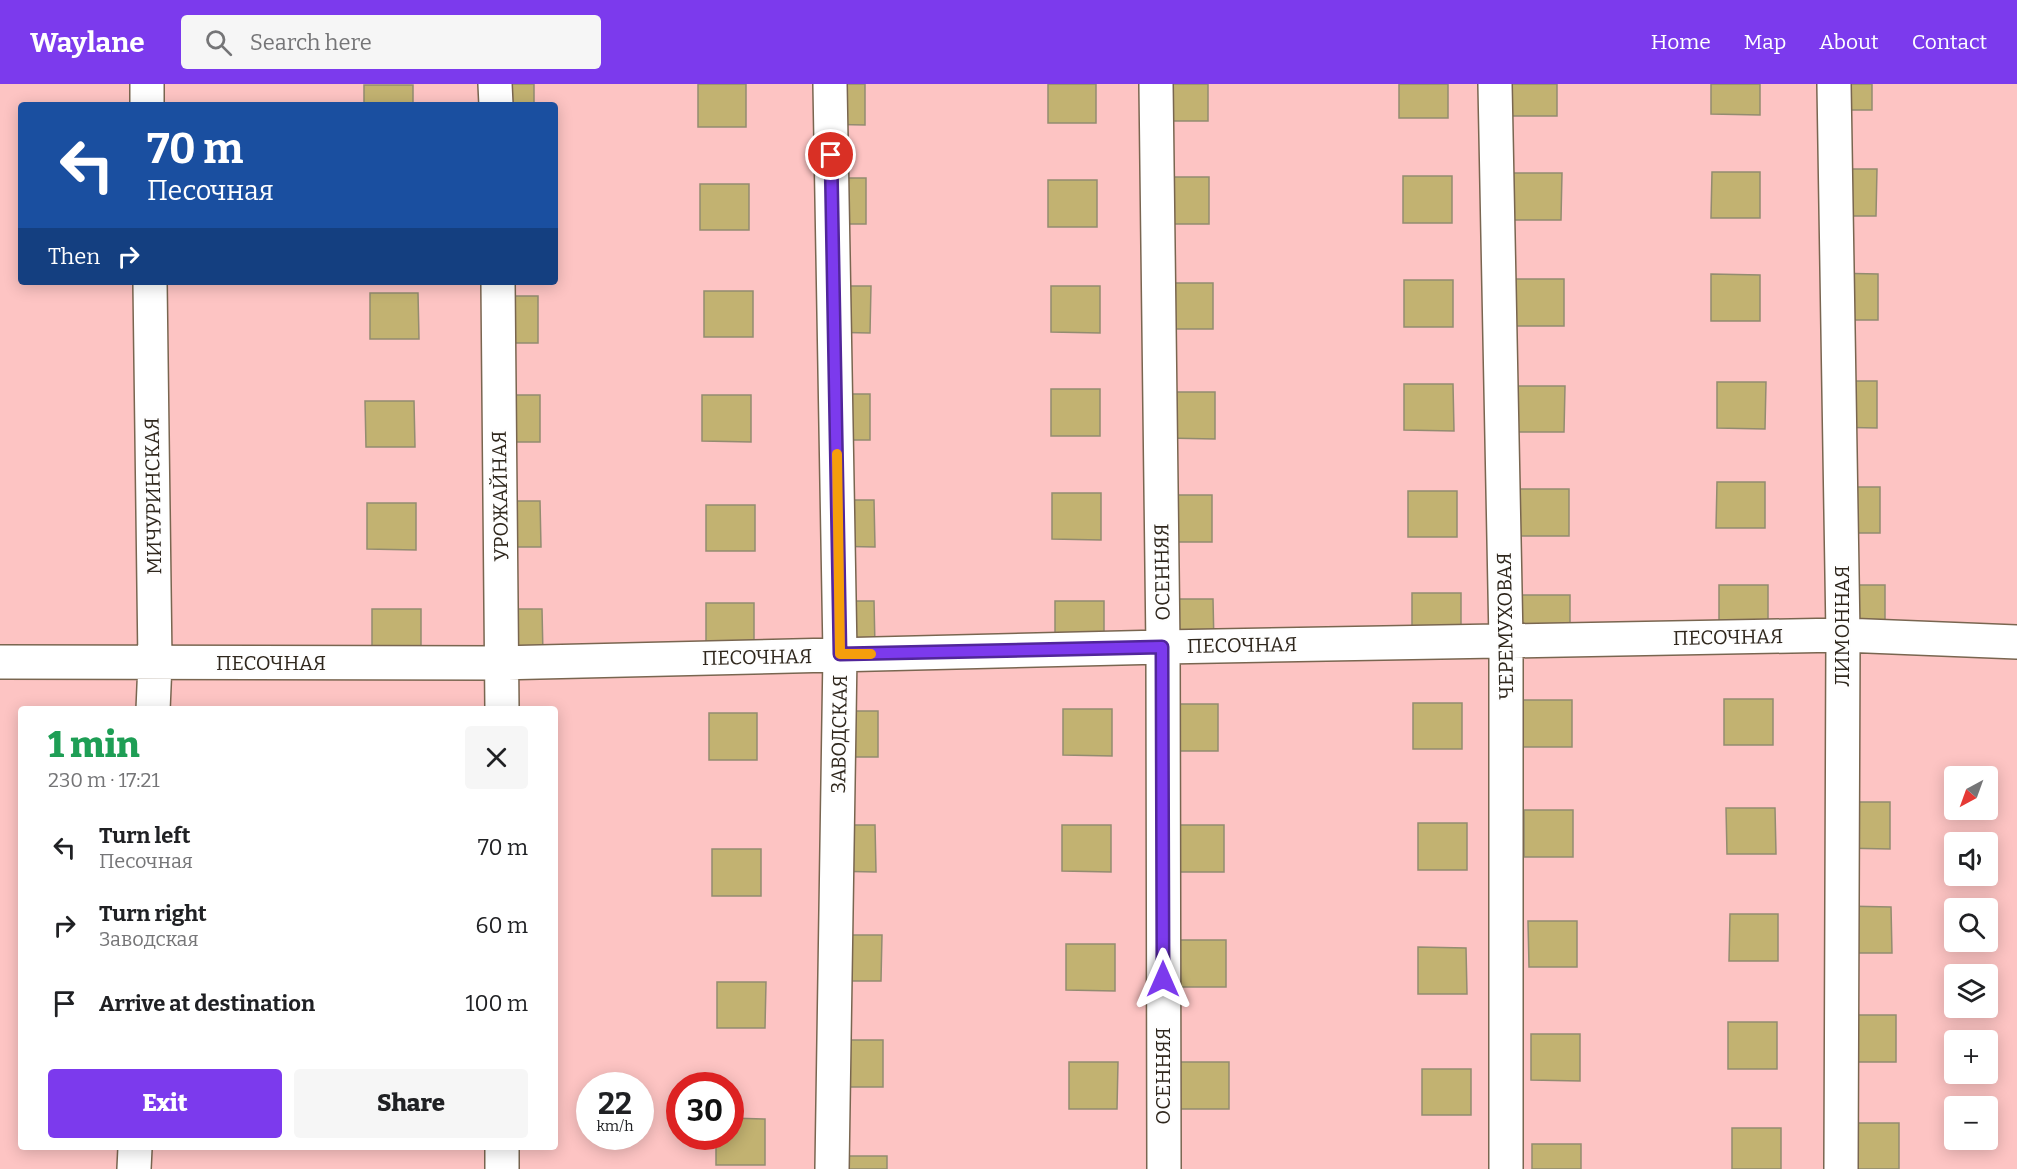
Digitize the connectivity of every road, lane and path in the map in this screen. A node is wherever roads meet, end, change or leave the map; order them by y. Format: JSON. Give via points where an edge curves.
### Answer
{"nodes":[{"id":1,"x":147,"y":84,"type":"edge"},
{"id":2,"x":495,"y":84,"type":"edge"},
{"id":3,"x":830,"y":84,"type":"edge"},
{"id":4,"x":1156,"y":84,"type":"edge"},
{"id":5,"x":1495,"y":84,"type":"edge"},
{"id":6,"x":1834,"y":84,"type":"edge"},
{"id":7,"x":147,"y":102,"type":"edge"},
{"id":8,"x":496,"y":102,"type":"edge"},
{"id":9,"x":150,"y":285,"type":"edge"},
{"id":10,"x":498,"y":285,"type":"edge"},
{"id":11,"x":1843,"y":635,"type":"junction"},
{"id":12,"x":1506,"y":641,"type":"junction"},
{"id":13,"x":2017,"y":642,"type":"edge"},
{"id":14,"x":1162,"y":647,"type":"junction"},
{"id":15,"x":840,"y":654,"type":"junction"},
{"id":16,"x":0,"y":662,"type":"edge"},
{"id":17,"x":155,"y":663,"type":"junction"},
{"id":18,"x":502,"y":663,"type":"junction"},
{"id":19,"x":153,"y":706,"type":"edge"},
{"id":20,"x":502,"y":706,"type":"edge"},
{"id":21,"x":135,"y":1150,"type":"edge"},
{"id":22,"x":502,"y":1150,"type":"edge"},
{"id":23,"x":134,"y":1169,"type":"edge"},
{"id":24,"x":502,"y":1169,"type":"edge"},
{"id":25,"x":832,"y":1169,"type":"edge"},
{"id":26,"x":1164,"y":1169,"type":"edge"},
{"id":27,"x":1506,"y":1169,"type":"edge"},
{"id":28,"x":1841,"y":1169,"type":"edge"}],
"edges":[{"from":1,"to":7,"type":"street"},
{"from":2,"to":8,"type":"street"},
{"from":3,"to":15,"type":"street","name":"ЗАВОДСКАЯ"},
{"from":4,"to":14,"type":"street","name":"ОСЕННЯЯ"},
{"from":5,"to":12,"type":"street","name":"ЧЕРЕМУХОВАЯ"},
{"from":6,"to":11,"type":"street","name":"ЛИМОННАЯ"},
{"from":9,"to":17,"type":"street","name":"МИЧУРИНСКАЯ"},
{"from":10,"to":18,"type":"street","name":"УРОЖАЙНАЯ"},
{"from":11,"to":12,"type":"street","name":"ПЕСОЧНАЯ"},
{"from":11,"to":13,"type":"street","name":"ПЕСОЧНАЯ"},
{"from":11,"to":28,"type":"street","name":"ЛИМОННАЯ"},
{"from":12,"to":14,"type":"street","name":"ПЕСОЧНАЯ"},
{"from":12,"to":27,"type":"street","name":"ЧЕРЕМУХОВАЯ"},
{"from":14,"to":15,"type":"street","name":"ПЕСОЧНАЯ"},
{"from":14,"to":26,"type":"street","name":"ОСЕННЯЯ"},
{"from":15,"to":18,"type":"street","name":"ПЕСОЧНАЯ"},
{"from":15,"to":25,"type":"street","name":"ЗАВОДСКАЯ"},
{"from":16,"to":17,"type":"street","name":"ПЕСОЧНАЯ"},
{"from":17,"to":18,"type":"street","name":"ПЕСОЧНАЯ"},
{"from":17,"to":19,"type":"street","name":"МИЧУРИНСКАЯ"},
{"from":18,"to":20,"type":"street","name":"УРОЖАЙНАЯ"},
{"from":21,"to":23,"type":"street"},
{"from":22,"to":24,"type":"street"}]}
